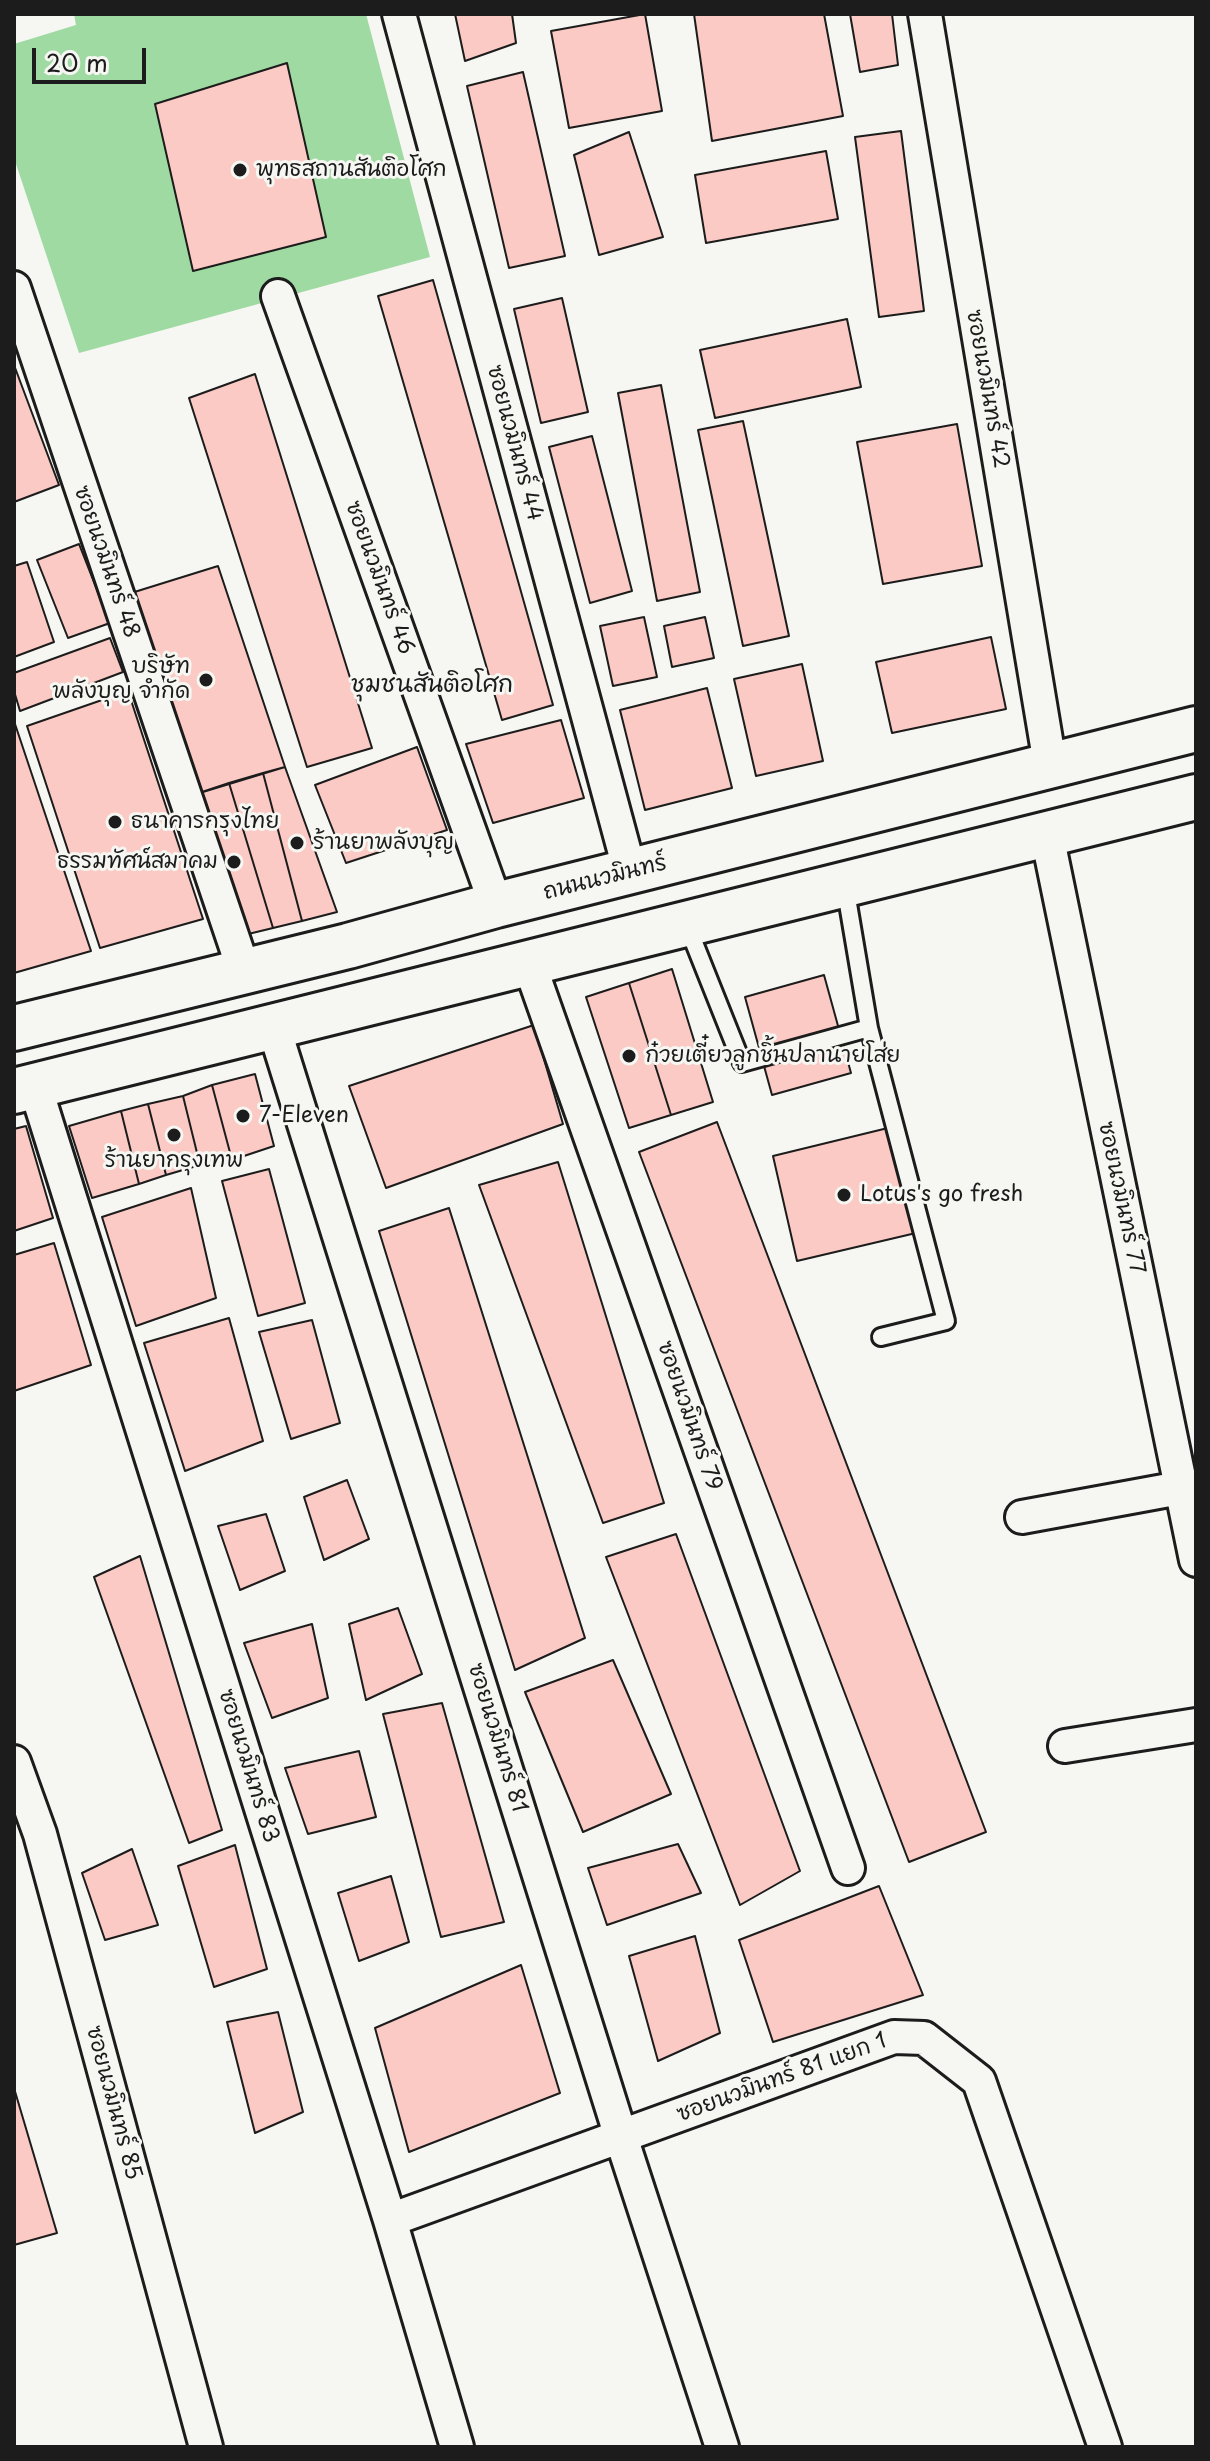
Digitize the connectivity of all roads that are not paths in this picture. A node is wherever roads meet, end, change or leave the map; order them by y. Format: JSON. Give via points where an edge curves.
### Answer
{"nodes":[{"id":1,"x":399,"y":14,"type":"edge"},
{"id":2,"x":925,"y":14,"type":"edge"},
{"id":3,"x":14,"y":288,"type":"edge"},
{"id":4,"x":278,"y":296,"type":"dead end"},
{"id":5,"x":1196,"y":729,"type":"edge"},
{"id":6,"x":1050,"y":764,"type":"junction"},
{"id":7,"x":1196,"y":797,"type":"edge"},
{"id":8,"x":1047,"y":835,"type":"junction"},
{"id":9,"x":630,"y":872,"type":"junction"},
{"id":10,"x":845,"y":884,"type":"junction"},
{"id":11,"x":496,"y":905,"type":"junction"},
{"id":12,"x":687,"y":925,"type":"junction"},
{"id":13,"x":640,"y":935,"type":"junction"},
{"id":14,"x":529,"y":963,"type":"junction"},
{"id":15,"x":244,"y":971,"type":"junction"},
{"id":16,"x":14,"y":1028,"type":"edge"},
{"id":17,"x":274,"y":1028,"type":"junction"},
{"id":18,"x":869,"y":1028,"type":"junction"},
{"id":19,"x":24,"y":1089,"type":"edge"},
{"id":20,"x":881,"y":1337,"type":"dead end"},
{"id":21,"x":1180,"y":1488,"type":"junction"},
{"id":22,"x":1022,"y":1517,"type":"dead end"},
{"id":23,"x":1196,"y":1560,"type":"edge"},
{"id":24,"x":1196,"y":1725,"type":"edge"},
{"id":25,"x":1065,"y":1746,"type":"dead end"},
{"id":26,"x":14,"y":1762,"type":"edge"},
{"id":27,"x":848,"y":1868,"type":"dead end"},
{"id":28,"x":621,"y":2137,"type":"junction"},
{"id":29,"x":390,"y":2220,"type":"junction"},
{"id":30,"x":206,"y":2447,"type":"edge"},
{"id":31,"x":457,"y":2447,"type":"edge"},
{"id":32,"x":722,"y":2447,"type":"edge"},
{"id":33,"x":1105,"y":2447,"type":"edge"}],
"edges":[{"from":1,"to":9,"type":"street","name":"ซอยนวมินทร์ 44"},
{"from":2,"to":6,"type":"street","name":"ซอยนวมินทร์ 42"},
{"from":3,"to":15,"type":"street","name":"ซอยนวมินทร์ 48"},
{"from":4,"to":11,"type":"street","name":"ซอยนวมินทร์ 46"},
{"from":5,"to":6,"type":"main road","name":"ถนนนวมินทร์"},
{"from":6,"to":9,"type":"main road","name":"ถนนนวมินทร์"},
{"from":7,"to":8,"type":"main road"},
{"from":8,"to":10,"type":"main road"},
{"from":8,"to":21,"type":"street","name":"ซอยนวมินทร์ 77"},
{"from":9,"to":11,"type":"main road","name":"ถนนนวมินทร์"},
{"from":9,"to":13,"type":"main road"},
{"from":10,"to":12,"type":"main road"},
{"from":10,"to":18,"type":"lane"},
{"from":11,"to":15,"type":"main road","name":"ถนนนวมินทร์"},
{"from":12,"to":13,"type":"main road"},
{"from":12,"to":18,"type":"lane","via":[[742,1063]]},
{"from":13,"to":14,"type":"main road"},
{"from":14,"to":17,"type":"main road"},
{"from":14,"to":27,"type":"street","name":"ซอยนวมินทร์ 79"},
{"from":15,"to":16,"type":"main road","name":"ถนนนวมินทร์"},
{"from":17,"to":19,"type":"main road"},
{"from":17,"to":28,"type":"street","name":"ซอยนวมินทร์ 81"},
{"from":18,"to":20,"type":"lane","via":[[946,1321]]},
{"from":19,"to":29,"type":"street","name":"ซอยนวมินทร์ 83"},
{"from":21,"to":22,"type":"street"},
{"from":21,"to":23,"type":"street","name":"ซอยนวมินทร์ 77"},
{"from":24,"to":25,"type":"street"},
{"from":26,"to":30,"type":"street","name":"ซอยนวมินทร์ 85","via":[[40,1834]]},
{"from":28,"to":29,"type":"street","name":"ซอยนวมินทร์ 81 แยก 1"},
{"from":28,"to":32,"type":"street","name":"ซอยนวมินทร์ 81"},
{"from":28,"to":33,"type":"street","name":"ซอยนวมินทร์ 81 แยก 1","via":[[894,2037],[924,2038],[979,2081]]},
{"from":29,"to":31,"type":"street","name":"ซอยนวมินทร์ 83"}]}
